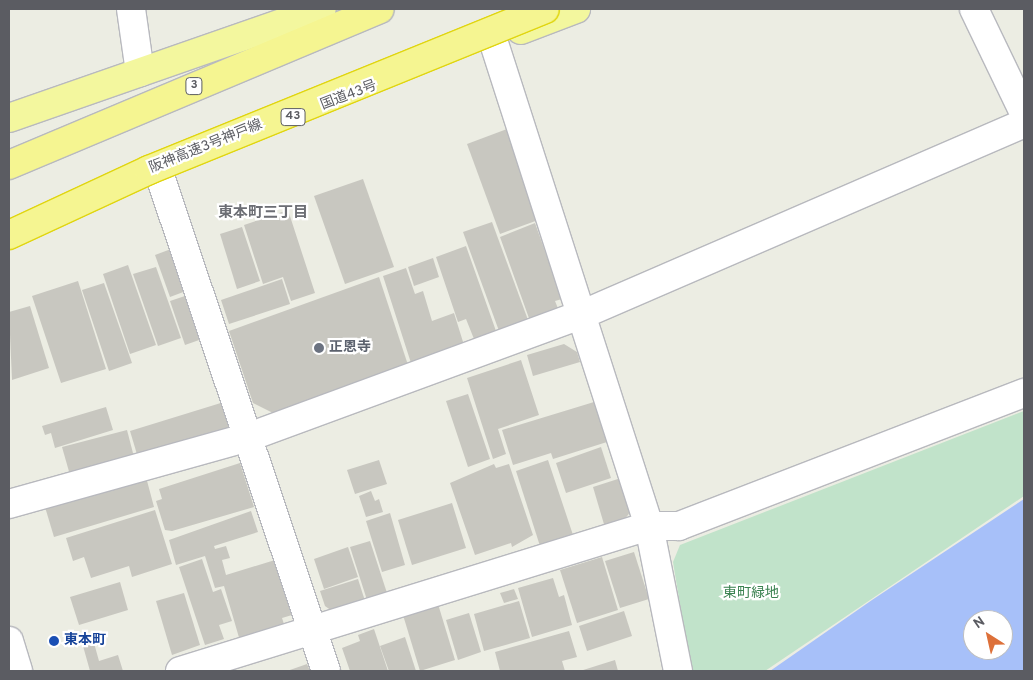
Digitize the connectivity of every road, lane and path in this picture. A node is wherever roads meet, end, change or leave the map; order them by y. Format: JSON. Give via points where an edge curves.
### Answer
{"nodes":[{"id":1,"x":131,"y":9,"type":"edge"},
{"id":2,"x":322,"y":9,"type":"edge"},
{"id":3,"x":380,"y":9,"type":"edge"},
{"id":4,"x":545,"y":9,"type":"edge"},
{"id":5,"x":576,"y":9,"type":"edge"},
{"id":6,"x":974,"y":9,"type":"edge"},
{"id":7,"x":494,"y":40,"type":"junction"},
{"id":8,"x":140,"y":72,"type":"junction"},
{"id":9,"x":1024,"y":114,"type":"edge"},
{"id":10,"x":9,"y":118,"type":"edge"},
{"id":11,"x":1024,"y":123,"type":"edge"},
{"id":12,"x":9,"y":165,"type":"edge"},
{"id":13,"x":158,"y":170,"type":"junction"},
{"id":14,"x":9,"y":222,"type":"edge"},
{"id":15,"x":9,"y":235,"type":"edge"},
{"id":16,"x":582,"y":315,"type":"junction"},
{"id":17,"x":1024,"y":393,"type":"edge"},
{"id":18,"x":246,"y":438,"type":"junction"},
{"id":19,"x":9,"y":504,"type":"edge"},
{"id":20,"x":649,"y":526,"type":"junction"},
{"id":21,"x":312,"y":631,"type":"junction"},
{"id":22,"x":9,"y":641,"type":"edge"},
{"id":23,"x":18,"y":671,"type":"edge"},
{"id":24,"x":180,"y":671,"type":"edge"},
{"id":25,"x":326,"y":671,"type":"edge"},
{"id":26,"x":678,"y":671,"type":"edge"}],
"edges":[{"from":1,"to":8,"type":"street"},
{"from":2,"to":8,"type":"highway"},
{"from":3,"to":12,"type":"highway","number":"3"},
{"from":4,"to":15,"type":"highway","name":"阪神高速3号神戸線","bridge":true,"via":[[148,170]]},
{"from":5,"to":7,"type":"highway","name":"国道43号","number":"43"},
{"from":6,"to":9,"type":"street"},
{"from":7,"to":13,"type":"highway","name":"国道43号","number":"43"},
{"from":7,"to":16,"type":"street"},
{"from":8,"to":10,"type":"highway"},
{"from":11,"to":16,"type":"street"},
{"from":13,"to":14,"type":"highway","name":"国道43号","number":"43"},
{"from":13,"to":18,"type":"street"},
{"from":16,"to":18,"type":"street"},
{"from":16,"to":20,"type":"street"},
{"from":17,"to":20,"type":"street","via":[[679,526]]},
{"from":18,"to":19,"type":"street"},
{"from":18,"to":21,"type":"street"},
{"from":20,"to":21,"type":"street"},
{"from":20,"to":26,"type":"street"},
{"from":21,"to":24,"type":"street"},
{"from":21,"to":25,"type":"street"},
{"from":22,"to":23,"type":"street"}]}
